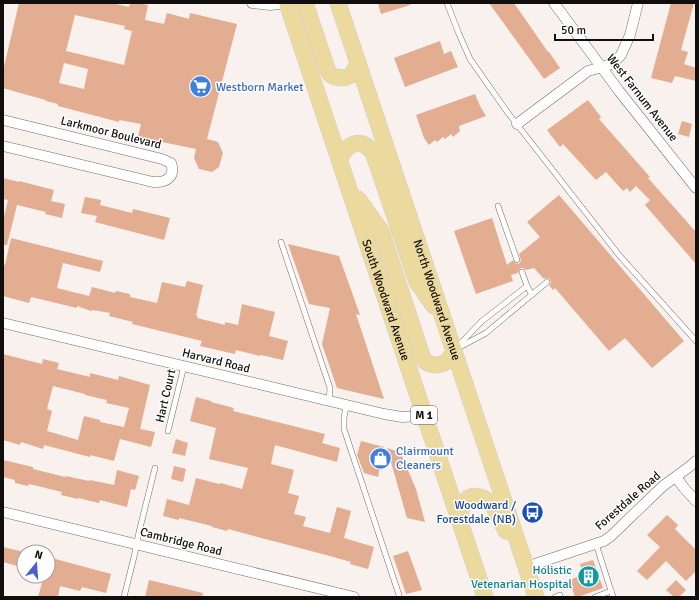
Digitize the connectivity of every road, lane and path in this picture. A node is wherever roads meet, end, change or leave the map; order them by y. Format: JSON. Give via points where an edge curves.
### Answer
{"nodes":[{"id":1,"x":252,"y":3,"type":"edge"},
{"id":2,"x":287,"y":3,"type":"edge"},
{"id":3,"x":305,"y":3,"type":"edge"},
{"id":4,"x":338,"y":3,"type":"edge"},
{"id":5,"x":447,"y":3,"type":"edge"},
{"id":6,"x":554,"y":3,"type":"edge"},
{"id":7,"x":638,"y":3,"type":"edge"},
{"id":8,"x":358,"y":63,"type":"junction"},
{"id":9,"x":602,"y":67,"type":"junction"},
{"id":10,"x":3,"y":120,"type":"edge"},
{"id":11,"x":517,"y":124,"type":"junction"},
{"id":12,"x":3,"y":146,"type":"edge"},
{"id":13,"x":339,"y":159,"type":"junction"},
{"id":14,"x":348,"y":184,"type":"junction"},
{"id":15,"x":696,"y":188,"type":"edge"},
{"id":16,"x":498,"y":206,"type":"dead end"},
{"id":17,"x":281,"y":242,"type":"dead end"},
{"id":18,"x":517,"y":260,"type":"dead end"},
{"id":19,"x":522,"y":272,"type":"dead end"},
{"id":20,"x":546,"y":282,"type":"dead end"},
{"id":21,"x":527,"y":286,"type":"junction"},
{"id":22,"x":532,"y":295,"type":"junction"},
{"id":23,"x":443,"y":319,"type":"junction"},
{"id":24,"x":3,"y":323,"type":"edge"},
{"id":25,"x":696,"y":341,"type":"edge"},
{"id":26,"x":454,"y":351,"type":"junction"},
{"id":27,"x":184,"y":366,"type":"junction"},
{"id":28,"x":329,"y":402,"type":"junction"},
{"id":29,"x":346,"y":406,"type":"junction"},
{"id":30,"x":424,"y":416,"type":"junction"},
{"id":31,"x":168,"y":431,"type":"dead end"},
{"id":32,"x":696,"y":461,"type":"edge"},
{"id":33,"x":155,"y":468,"type":"dead end"},
{"id":34,"x":676,"y":477,"type":"junction"},
{"id":35,"x":696,"y":500,"type":"edge"},
{"id":36,"x":3,"y":512,"type":"edge"},
{"id":37,"x":459,"y":518,"type":"junction"},
{"id":38,"x":136,"y":544,"type":"junction"},
{"id":39,"x":596,"y":544,"type":"junction"},
{"id":40,"x":526,"y":567,"type":"junction"},
{"id":41,"x":611,"y":591,"type":"junction"},
{"id":42,"x":124,"y":597,"type":"edge"},
{"id":43,"x":354,"y":597,"type":"edge"},
{"id":44,"x":399,"y":597,"type":"edge"},
{"id":45,"x":485,"y":597,"type":"edge"},
{"id":46,"x":536,"y":597,"type":"edge"},
{"id":47,"x":555,"y":597,"type":"edge"},
{"id":48,"x":560,"y":597,"type":"edge"},
{"id":49,"x":595,"y":597,"type":"edge"},
{"id":50,"x":613,"y":597,"type":"edge"}],
"edges":[{"from":1,"to":2,"type":"street"},
{"from":2,"to":13,"type":"main road","name":"South Woodward Avenue","number":"M 1"},
{"from":3,"to":8,"type":"main road","via":[[331,75],[350,76]]},
{"from":4,"to":8,"type":"main road","name":"North Woodward Avenue"},
{"from":5,"to":11,"type":"lane","via":[[470,59]]},
{"from":6,"to":9,"type":"street","name":"West Farnum Avenue"},
{"from":7,"to":9,"type":"street","via":[[630,35],[621,56]]},
{"from":8,"to":23,"type":"main road","name":"North Woodward Avenue"},
{"from":9,"to":11,"type":"street","via":[[588,71]]},
{"from":9,"to":15,"type":"street","name":"West Farnum Avenue"},
{"from":10,"to":12,"type":"street","name":"Larkmoor Boulevard","via":[[162,158],[173,168],[167,180],[153,182]]},
{"from":11,"to":25,"type":"lane","via":[[619,255]]},
{"from":13,"to":14,"type":"main road","name":"South Woodward Avenue","number":"M 1"},
{"from":13,"to":23,"type":"main road","via":[[343,152],[355,144],[362,143],[373,152],[416,282]]},
{"from":14,"to":26,"type":"main road","via":[[381,231],[426,362],[439,365],[445,363]]},
{"from":14,"to":30,"type":"main road","name":"South Woodward Avenue","number":"M 1"},
{"from":16,"to":18,"type":"lane"},
{"from":17,"to":28,"type":"lane","via":[[330,388]]},
{"from":19,"to":21,"type":"lane"},
{"from":20,"to":22,"type":"lane"},
{"from":21,"to":22,"type":"lane"},
{"from":21,"to":26,"type":"lane","via":[[482,321]]},
{"from":22,"to":26,"type":"lane","via":[[486,333]]},
{"from":23,"to":26,"type":"main road","name":"North Woodward Avenue"},
{"from":24,"to":27,"type":"street","name":"Harvard Road"},
{"from":26,"to":40,"type":"main road","name":"North Woodward Avenue"},
{"from":27,"to":28,"type":"street","name":"Harvard Road"},
{"from":27,"to":31,"type":"lane","name":"Hart Court"},
{"from":28,"to":29,"type":"street","name":"Harvard Road"},
{"from":29,"to":30,"type":"street","name":"Harvard Road","via":[[402,418]]},
{"from":29,"to":44,"type":"lane","via":[[344,429]]},
{"from":30,"to":37,"type":"main road","name":"South Woodward Avenue","number":"M 1"},
{"from":32,"to":34,"type":"street","name":"Forestdale Road"},
{"from":33,"to":38,"type":"lane"},
{"from":34,"to":35,"type":"street"},
{"from":34,"to":39,"type":"street","name":"Forestdale Road","via":[[653,495],[611,536]]},
{"from":36,"to":38,"type":"street","name":"Cambridge Road"},
{"from":37,"to":40,"type":"main road","via":[[467,499],[472,496],[483,497],[494,508]]},
{"from":37,"to":45,"type":"main road","name":"South Woodward Avenue","number":"M 1"},
{"from":38,"to":42,"type":"lane"},
{"from":38,"to":43,"type":"street","name":"Cambridge Road"},
{"from":39,"to":40,"type":"street","name":"Forestdale Road"},
{"from":39,"to":41,"type":"lane"},
{"from":40,"to":46,"type":"main road","name":"North Woodward Avenue"},
{"from":41,"to":49,"type":"lane"},
{"from":41,"to":50,"type":"lane"},
{"from":47,"to":48,"type":"lane"}]}
